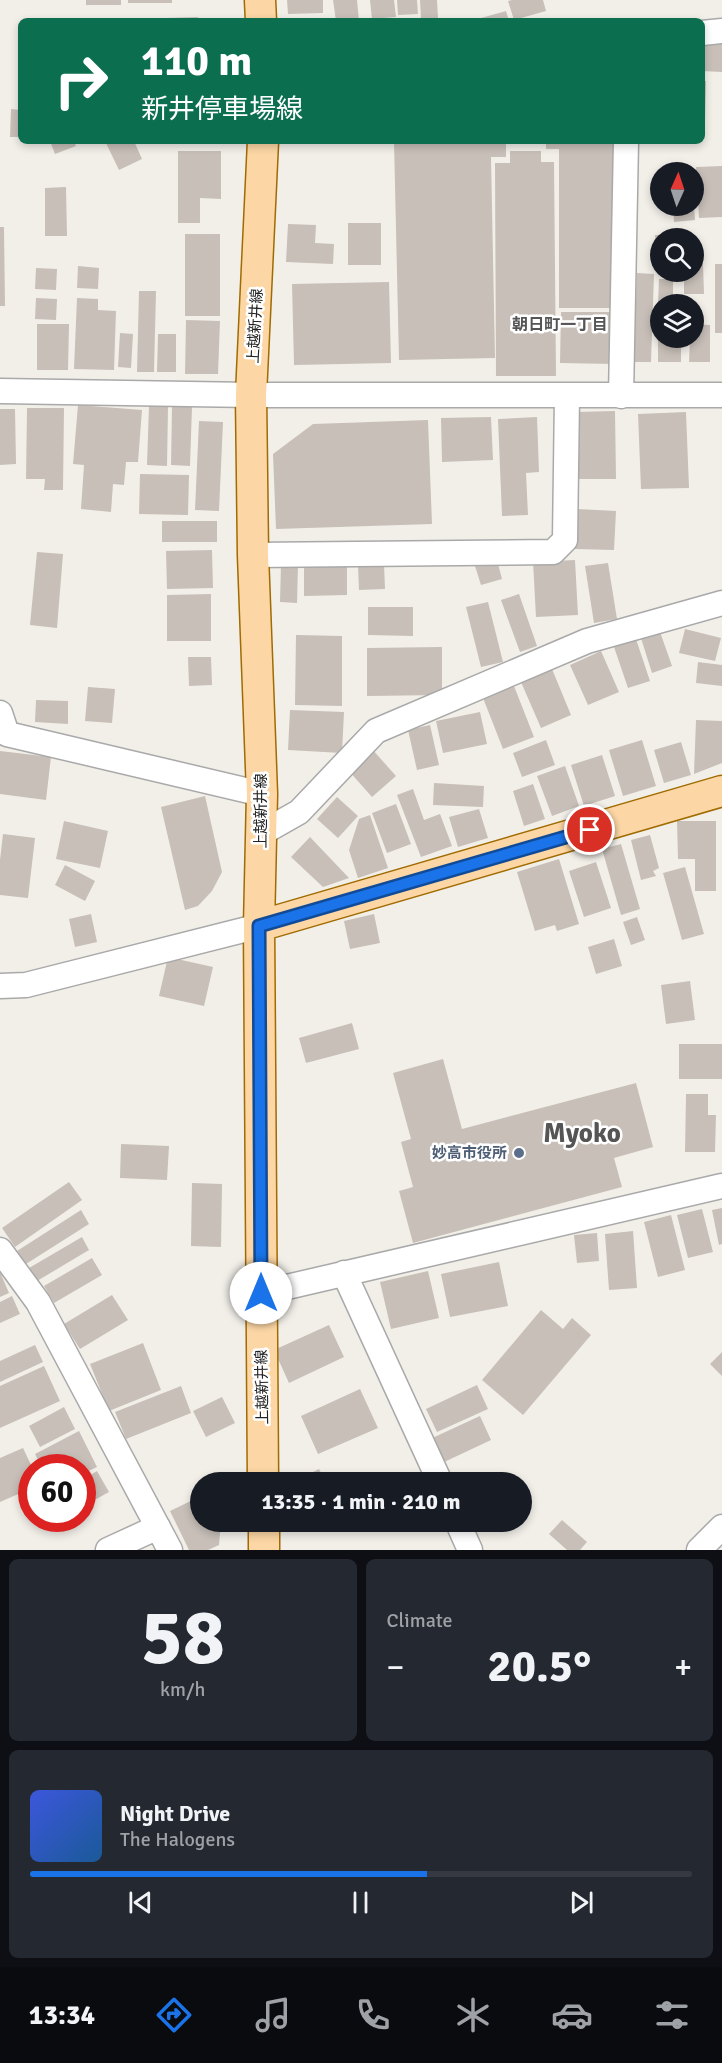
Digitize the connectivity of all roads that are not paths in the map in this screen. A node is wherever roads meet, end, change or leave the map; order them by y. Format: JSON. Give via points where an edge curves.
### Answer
{"nodes":[{"id":1,"x":260,"y":0,"type":"edge"},
{"id":2,"x":261,"y":18,"type":"edge"},
{"id":3,"x":722,"y":32,"type":"edge"},
{"id":4,"x":705,"y":33,"type":"edge"},
{"id":5,"x":263,"y":144,"type":"edge"},
{"id":6,"x":626,"y":144,"type":"edge"},
{"id":7,"x":0,"y":391,"type":"edge"},
{"id":8,"x":251,"y":395,"type":"junction"},
{"id":9,"x":722,"y":395,"type":"edge"},
{"id":10,"x":567,"y":396,"type":"junction"},
{"id":11,"x":621,"y":396,"type":"junction"},
{"id":12,"x":253,"y":555,"type":"junction"},
{"id":13,"x":722,"y":603,"type":"edge"},
{"id":14,"x":0,"y":713,"type":"edge"},
{"id":15,"x":722,"y":791,"type":"edge"},
{"id":16,"x":262,"y":794,"type":"junction"},
{"id":17,"x":262,"y":833,"type":"junction"},
{"id":18,"x":259,"y":926,"type":"junction"},
{"id":19,"x":0,"y":986,"type":"edge"},
{"id":20,"x":722,"y":1186,"type":"edge"},
{"id":21,"x":2,"y":1257,"type":"edge"},
{"id":22,"x":344,"y":1273,"type":"junction"},
{"id":23,"x":261,"y":1293,"type":"junction"},
{"id":24,"x":263,"y":1472,"type":"edge"},
{"id":25,"x":435,"y":1472,"type":"edge"},
{"id":26,"x":158,"y":1527,"type":"junction"},
{"id":27,"x":722,"y":1527,"type":"edge"},
{"id":28,"x":264,"y":1532,"type":"edge"},
{"id":29,"x":463,"y":1532,"type":"edge"},
{"id":30,"x":108,"y":1550,"type":"edge"},
{"id":31,"x":170,"y":1550,"type":"edge"},
{"id":32,"x":264,"y":1550,"type":"edge"},
{"id":33,"x":470,"y":1550,"type":"edge"},
{"id":34,"x":699,"y":1550,"type":"edge"}],
"edges":[{"from":1,"to":2,"type":"main road"},
{"from":3,"to":4,"type":"street"},
{"from":5,"to":8,"type":"main road","name":"上越新井線"},
{"from":6,"to":11,"type":"street"},
{"from":7,"to":8,"type":"street"},
{"from":8,"to":10,"type":"street"},
{"from":8,"to":12,"type":"main road","name":"上越新井線"},
{"from":9,"to":11,"type":"street"},
{"from":10,"to":11,"type":"street"},
{"from":10,"to":12,"type":"street","via":[[565,540],[553,552]]},
{"from":12,"to":16,"type":"main road","name":"上越新井線"},
{"from":13,"to":17,"type":"street","via":[[587,641],[376,731],[299,812]]},
{"from":14,"to":16,"type":"street","via":[[7,734]]},
{"from":15,"to":18,"type":"main road"},
{"from":16,"to":17,"type":"main road","name":"上越新井線"},
{"from":17,"to":18,"type":"main road","name":"上越新井線"},
{"from":18,"to":19,"type":"street","via":[[26,985]]},
{"from":18,"to":23,"type":"main road","name":"上越新井線"},
{"from":20,"to":22,"type":"street"},
{"from":21,"to":26,"type":"street","via":[[38,1302]]},
{"from":22,"to":23,"type":"street"},
{"from":22,"to":25,"type":"street"},
{"from":23,"to":24,"type":"main road","name":"上越新井線"},
{"from":26,"to":30,"type":"street"},
{"from":26,"to":31,"type":"street"},
{"from":27,"to":34,"type":"street"},
{"from":28,"to":32,"type":"main road"},
{"from":29,"to":33,"type":"street"}]}
